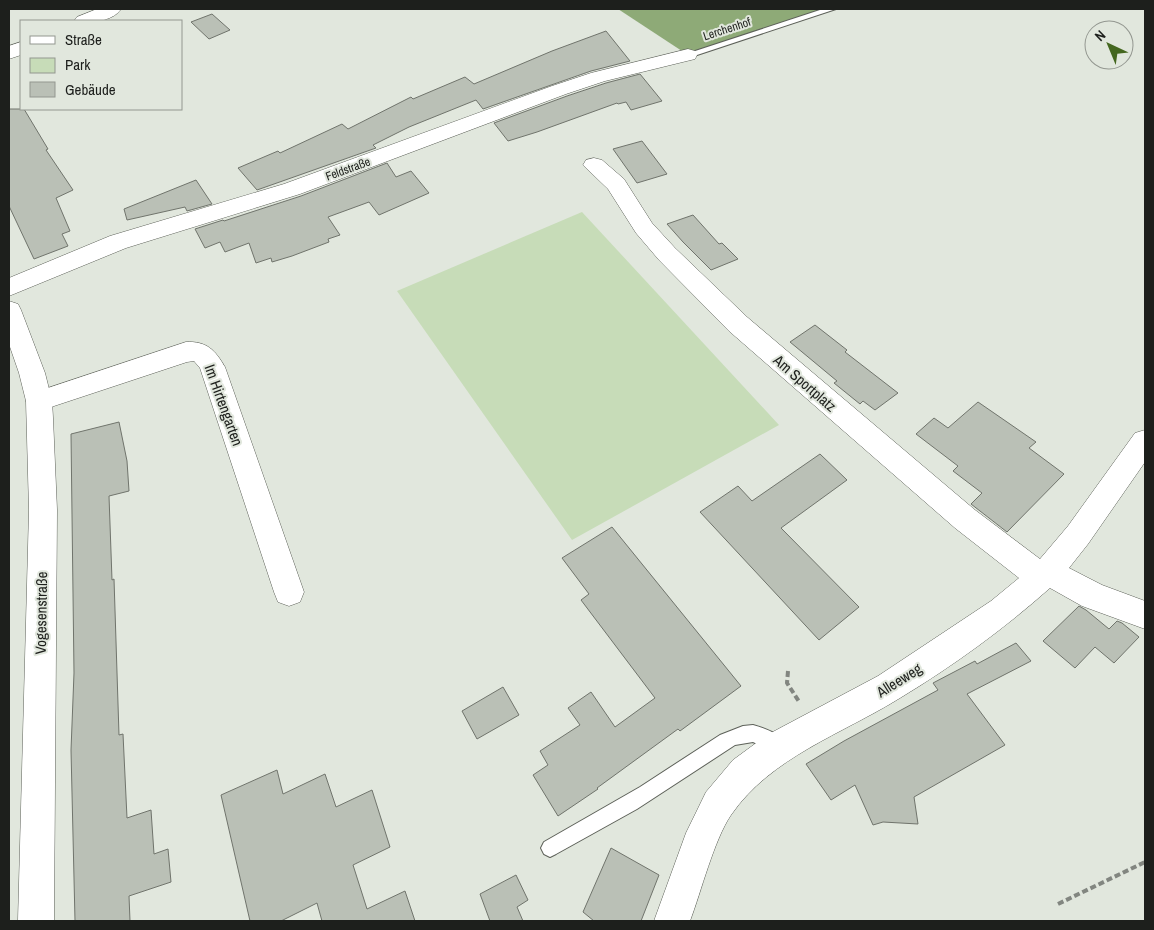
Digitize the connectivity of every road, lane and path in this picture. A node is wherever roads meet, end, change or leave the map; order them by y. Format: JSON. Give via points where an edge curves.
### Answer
{"nodes":[{"id":1,"x":112,"y":9,"type":"edge"},
{"id":2,"x":831,"y":9,"type":"edge"},
{"id":3,"x":85,"y":20,"type":"edge"},
{"id":4,"x":688,"y":55,"type":"joint"},
{"id":5,"x":594,"y":165,"type":"dead end"},
{"id":6,"x":9,"y":287,"type":"edge"},
{"id":7,"x":9,"y":310,"type":"edge"},
{"id":8,"x":39,"y":401,"type":"junction"},
{"id":9,"x":1145,"y":442,"type":"edge"},
{"id":10,"x":1044,"y":574,"type":"junction"},
{"id":11,"x":289,"y":592,"type":"dead end"},
{"id":12,"x":1145,"y":615,"type":"edge"},
{"id":13,"x":788,"y":671,"type":"dead end"},
{"id":14,"x":787,"y":683,"type":"dead end"},
{"id":15,"x":779,"y":747,"type":"junction"},
{"id":16,"x":550,"y":848,"type":"dead end"},
{"id":17,"x":1145,"y":862,"type":"edge"},
{"id":18,"x":1058,"y":904,"type":"dead end"},
{"id":19,"x":36,"y":921,"type":"edge"},
{"id":20,"x":672,"y":921,"type":"edge"}],
"edges":[{"from":1,"to":3,"type":"street"},
{"from":2,"to":4,"type":"lane","name":"Lerchenhof"},
{"from":4,"to":6,"type":"street","name":"Feldstraße","via":[[559,90],[292,189],[118,242]]},
{"from":5,"to":10,"type":"street","name":"Am Sportplatz","via":[[616,184],[644,228],[667,254],[738,324],[965,519]]},
{"from":7,"to":8,"type":"street","name":"Vogesenstraße"},
{"from":8,"to":11,"type":"street","name":"Im Hirtengarten","via":[[186,352],[204,353],[212,367]]},
{"from":8,"to":19,"type":"street","name":"Vogesenstraße","via":[[43,510]]},
{"from":9,"to":10,"type":"street","name":"Alleeweg","via":[[1078,535]]},
{"from":10,"to":12,"type":"street","name":"Am Sportplatz"},
{"from":10,"to":15,"type":"street","name":"Alleeweg","via":[[1002,611],[889,687]]},
{"from":13,"to":14,"type":"path"},
{"from":15,"to":16,"type":"lane","via":[[751,733],[719,743],[609,817]]},
{"from":15,"to":20,"type":"street","name":"Alleeweg","via":[[746,772],[718,804],[704,832]]},
{"from":17,"to":18,"type":"path"}]}
